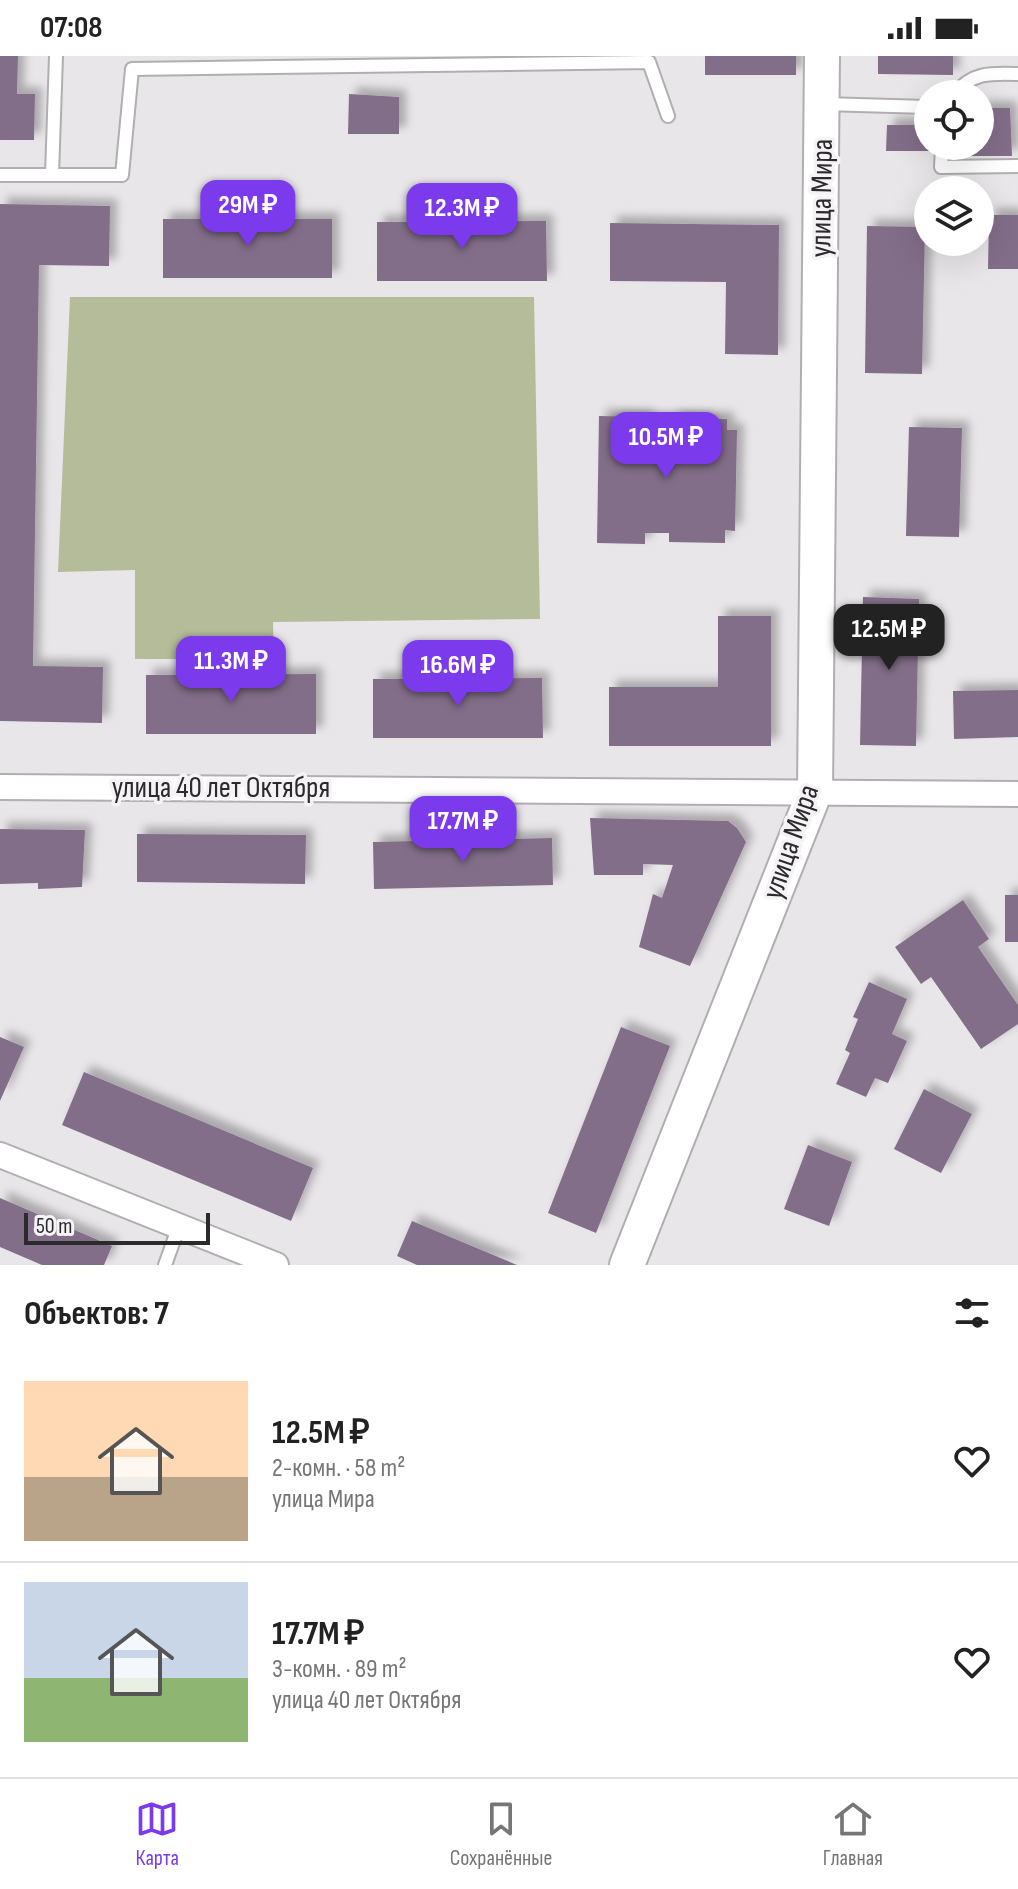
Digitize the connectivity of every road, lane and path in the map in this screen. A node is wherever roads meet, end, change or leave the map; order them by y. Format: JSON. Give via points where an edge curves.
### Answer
{"nodes":[{"id":1,"x":56,"y":56,"type":"edge"},
{"id":2,"x":822,"y":56,"type":"edge"},
{"id":3,"x":1018,"y":74,"type":"edge"},
{"id":4,"x":966,"y":80,"type":"edge"},
{"id":5,"x":823,"y":104,"type":"junction"},
{"id":6,"x":914,"y":107,"type":"edge"},
{"id":7,"x":668,"y":116,"type":"dead end"},
{"id":8,"x":941,"y":160,"type":"edge"},
{"id":9,"x":1018,"y":166,"type":"edge"},
{"id":10,"x":0,"y":175,"type":"edge"},
{"id":11,"x":52,"y":175,"type":"junction"},
{"id":12,"x":0,"y":787,"type":"edge"},
{"id":13,"x":815,"y":791,"type":"junction"},
{"id":14,"x":1018,"y":794,"type":"edge"},
{"id":15,"x":0,"y":1155,"type":"edge"},
{"id":16,"x":179,"y":1226,"type":"junction"},
{"id":17,"x":165,"y":1265,"type":"edge"},
{"id":18,"x":276,"y":1265,"type":"edge"},
{"id":19,"x":627,"y":1265,"type":"edge"}],
"edges":[{"from":1,"to":11,"type":"lane"},
{"from":2,"to":5,"type":"street","name":"улица Мира"},
{"from":3,"to":4,"type":"lane"},
{"from":5,"to":6,"type":"lane"},
{"from":5,"to":13,"type":"street","name":"улица Мира"},
{"from":7,"to":11,"type":"lane","via":[[649,62],[132,69],[122,175]]},
{"from":8,"to":9,"type":"lane","via":[[941,167]]},
{"from":10,"to":11,"type":"lane"},
{"from":12,"to":13,"type":"street","name":"улица 40 лет Октября"},
{"from":13,"to":14,"type":"street","name":"улица 40 лет Октября"},
{"from":13,"to":19,"type":"street","name":"улица Мира"},
{"from":15,"to":16,"type":"street"},
{"from":16,"to":17,"type":"lane"},
{"from":16,"to":18,"type":"street"}]}
